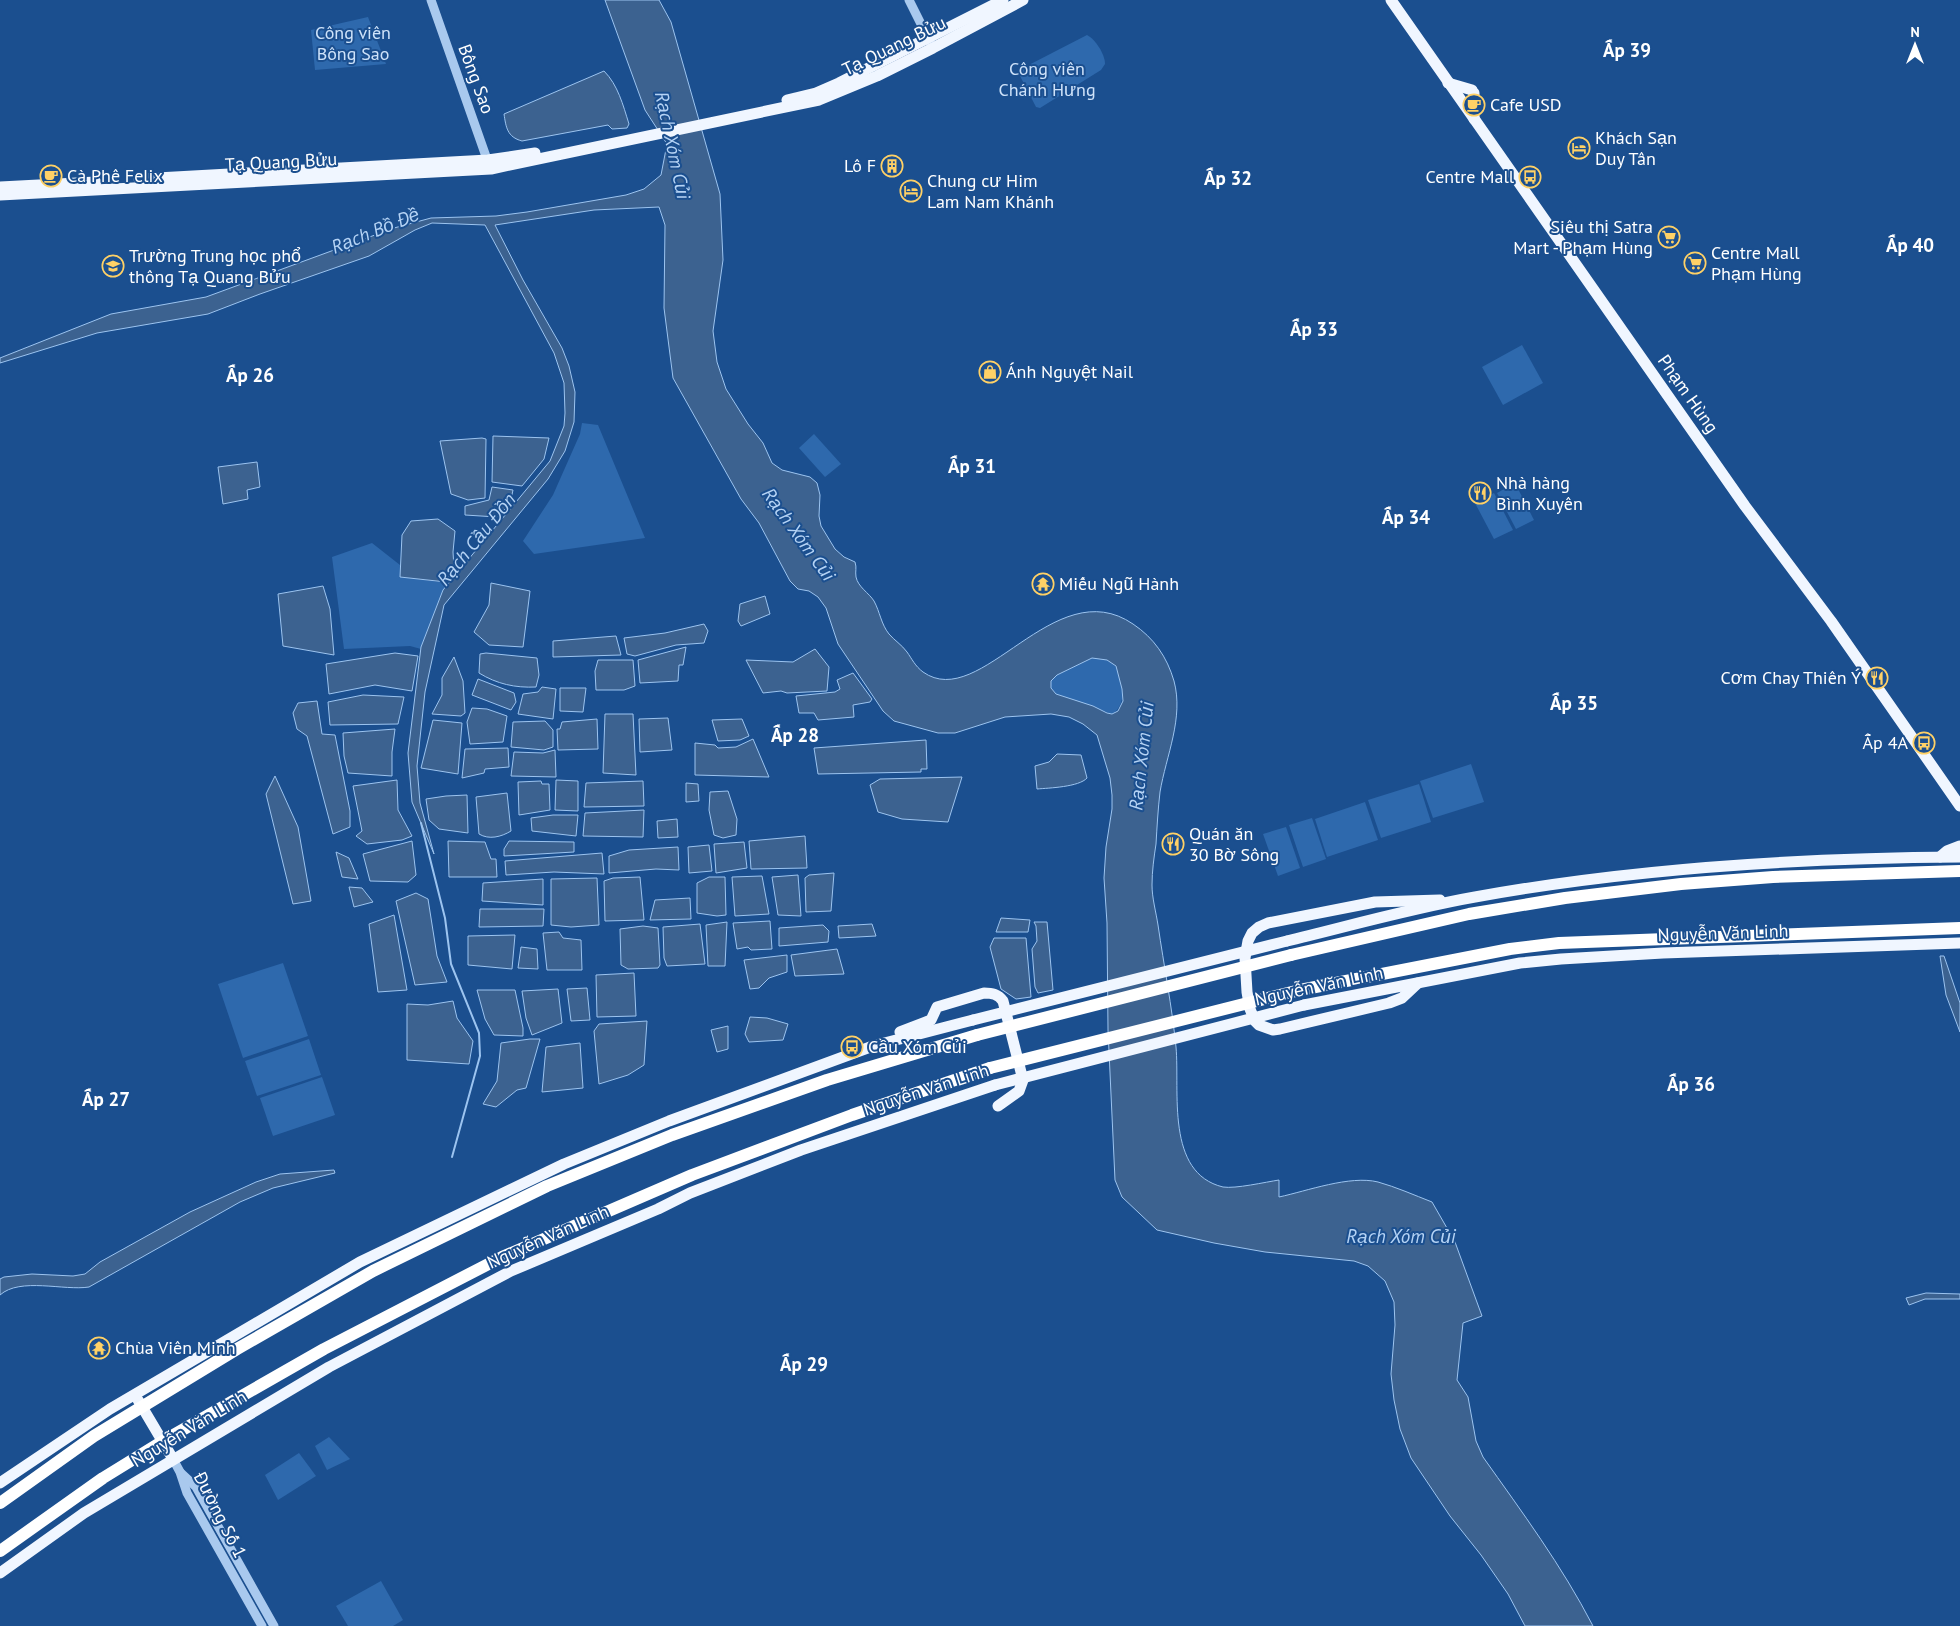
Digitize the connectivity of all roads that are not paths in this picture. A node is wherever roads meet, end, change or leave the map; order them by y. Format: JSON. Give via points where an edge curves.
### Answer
{"nodes":[{"id":1,"x":431,"y":0,"type":"edge"},
{"id":2,"x":909,"y":0,"type":"edge"},
{"id":3,"x":1003,"y":0,"type":"edge"},
{"id":4,"x":1023,"y":0,"type":"edge"},
{"id":5,"x":1391,"y":0,"type":"edge"},
{"id":6,"x":930,"y":43,"type":"junction"},
{"id":7,"x":1448,"y":83,"type":"junction"},
{"id":8,"x":1474,"y":118,"type":"junction"},
{"id":9,"x":489,"y":165,"type":"junction"},
{"id":10,"x":247,"y":177,"type":"junction"},
{"id":11,"x":0,"y":186,"type":"edge"},
{"id":12,"x":0,"y":195,"type":"edge"},
{"id":13,"x":1960,"y":806,"type":"edge"},
{"id":14,"x":1960,"y":846,"type":"edge"},
{"id":15,"x":1940,"y":857,"type":"junction"},
{"id":16,"x":1960,"y":857,"type":"edge"},
{"id":17,"x":1960,"y":871,"type":"edge"},
{"id":18,"x":1454,"y":901,"type":"junction"},
{"id":19,"x":1960,"y":928,"type":"edge"},
{"id":20,"x":1768,"y":934,"type":"junction"},
{"id":21,"x":1960,"y":943,"type":"edge"},
{"id":22,"x":1768,"y":949,"type":"junction"},
{"id":23,"x":1418,"y":983,"type":"junction"},
{"id":24,"x":873,"y":1046,"type":"junction"},
{"id":25,"x":998,"y":1106,"type":"dead end"},
{"id":26,"x":134,"y":1395,"type":"junction"},
{"id":27,"x":142,"y":1407,"type":"junction"},
{"id":28,"x":163,"y":1440,"type":"junction"},
{"id":29,"x":173,"y":1459,"type":"junction"},
{"id":30,"x":180,"y":1472,"type":"junction"},
{"id":31,"x":0,"y":1483,"type":"edge"},
{"id":32,"x":0,"y":1503,"type":"edge"},
{"id":33,"x":0,"y":1551,"type":"edge"},
{"id":34,"x":0,"y":1573,"type":"edge"},
{"id":35,"x":262,"y":1626,"type":"edge"},
{"id":36,"x":274,"y":1626,"type":"edge"}],
"edges":[{"from":1,"to":9,"type":"street","name":"Bông Sao"},
{"from":2,"to":6,"type":"street"},
{"from":3,"to":6,"type":"main road","name":"Tạ Quang Bửu"},
{"from":4,"to":6,"type":"main road","name":"Tạ Quang Bửu"},
{"from":5,"to":7,"type":"main road","name":"Phạm Hùng"},
{"from":6,"to":9,"type":"main road","name":"Tạ Quang Bửu","via":[[877,76],[819,100]]},
{"from":7,"to":8,"type":"main road","name":"Phạm Hùng"},
{"from":7,"to":8,"type":"main road","via":[[1473,91]]},
{"from":8,"to":13,"type":"main road","name":"Phạm Hùng","via":[[1740,500],[1836,629]]},
{"from":9,"to":10,"type":"main road","name":"Tạ Quang Bửu"},
{"from":10,"to":11,"type":"main road","name":"Tạ Quang Bửu"},
{"from":10,"to":12,"type":"main road","name":"Tạ Quang Bửu"},
{"from":14,"to":15,"type":"main road"},
{"from":15,"to":16,"type":"main road"},
{"from":15,"to":18,"type":"main road","via":[[1680,870],[1564,883]]},
{"from":17,"to":27,"type":"highway","name":"Nguyễn Văn Linh","bridge":true,"via":[[1773,877],[1680,884],[1469,914],[1291,955],[977,1035],[827,1080],[672,1135],[561,1179],[373,1271]]},
{"from":18,"to":23,"type":"main road","via":[[1394,901],[1345,908],[1268,923],[1252,933],[1248,941],[1245,958],[1250,1008],[1255,1022],[1265,1028],[1280,1029],[1389,1003],[1402,998]]},
{"from":18,"to":24,"type":"main road","bridge":true},
{"from":19,"to":20,"type":"highway","name":"Nguyễn Văn Linh"},
{"from":20,"to":22,"type":"main road"},
{"from":20,"to":28,"type":"highway","name":"Nguyễn Văn Linh","bridge":true,"via":[[1578,942],[1510,949],[1300,990],[990,1068],[701,1171],[502,1257],[317,1353]]},
{"from":21,"to":22,"type":"main road","name":"Nguyễn Văn Linh"},
{"from":22,"to":23,"type":"main road","name":"Nguyễn Văn Linh","via":[[1561,958]]},
{"from":23,"to":29,"type":"main road","name":"Nguyễn Văn Linh","bridge":true,"via":[[1304,1005],[995,1085],[801,1150],[690,1193],[529,1263],[329,1367]]},
{"from":24,"to":25,"type":"main road","via":[[876,1039],[931,1020],[936,1008],[984,993],[995,994],[1003,1001],[1023,1080],[1019,1091]]},
{"from":24,"to":26,"type":"main road","via":[[669,1121],[564,1164],[372,1256]]},
{"from":26,"to":27,"type":"main road"},
{"from":26,"to":31,"type":"main road"},
{"from":27,"to":28,"type":"main road"},
{"from":27,"to":32,"type":"highway","name":"Nguyễn Văn Linh","via":[[94,1436]]},
{"from":28,"to":29,"type":"main road"},
{"from":28,"to":33,"type":"highway","name":"Nguyễn Văn Linh"},
{"from":29,"to":30,"type":"street","name":"Đường Số 1"},
{"from":29,"to":34,"type":"main road","name":"Nguyễn Văn Linh","via":[[84,1513]]},
{"from":30,"to":35,"type":"street","name":"Đường Số 1","via":[[187,1492]]},
{"from":30,"to":36,"type":"street","name":"Đường Số 1","via":[[196,1486]]}]}
